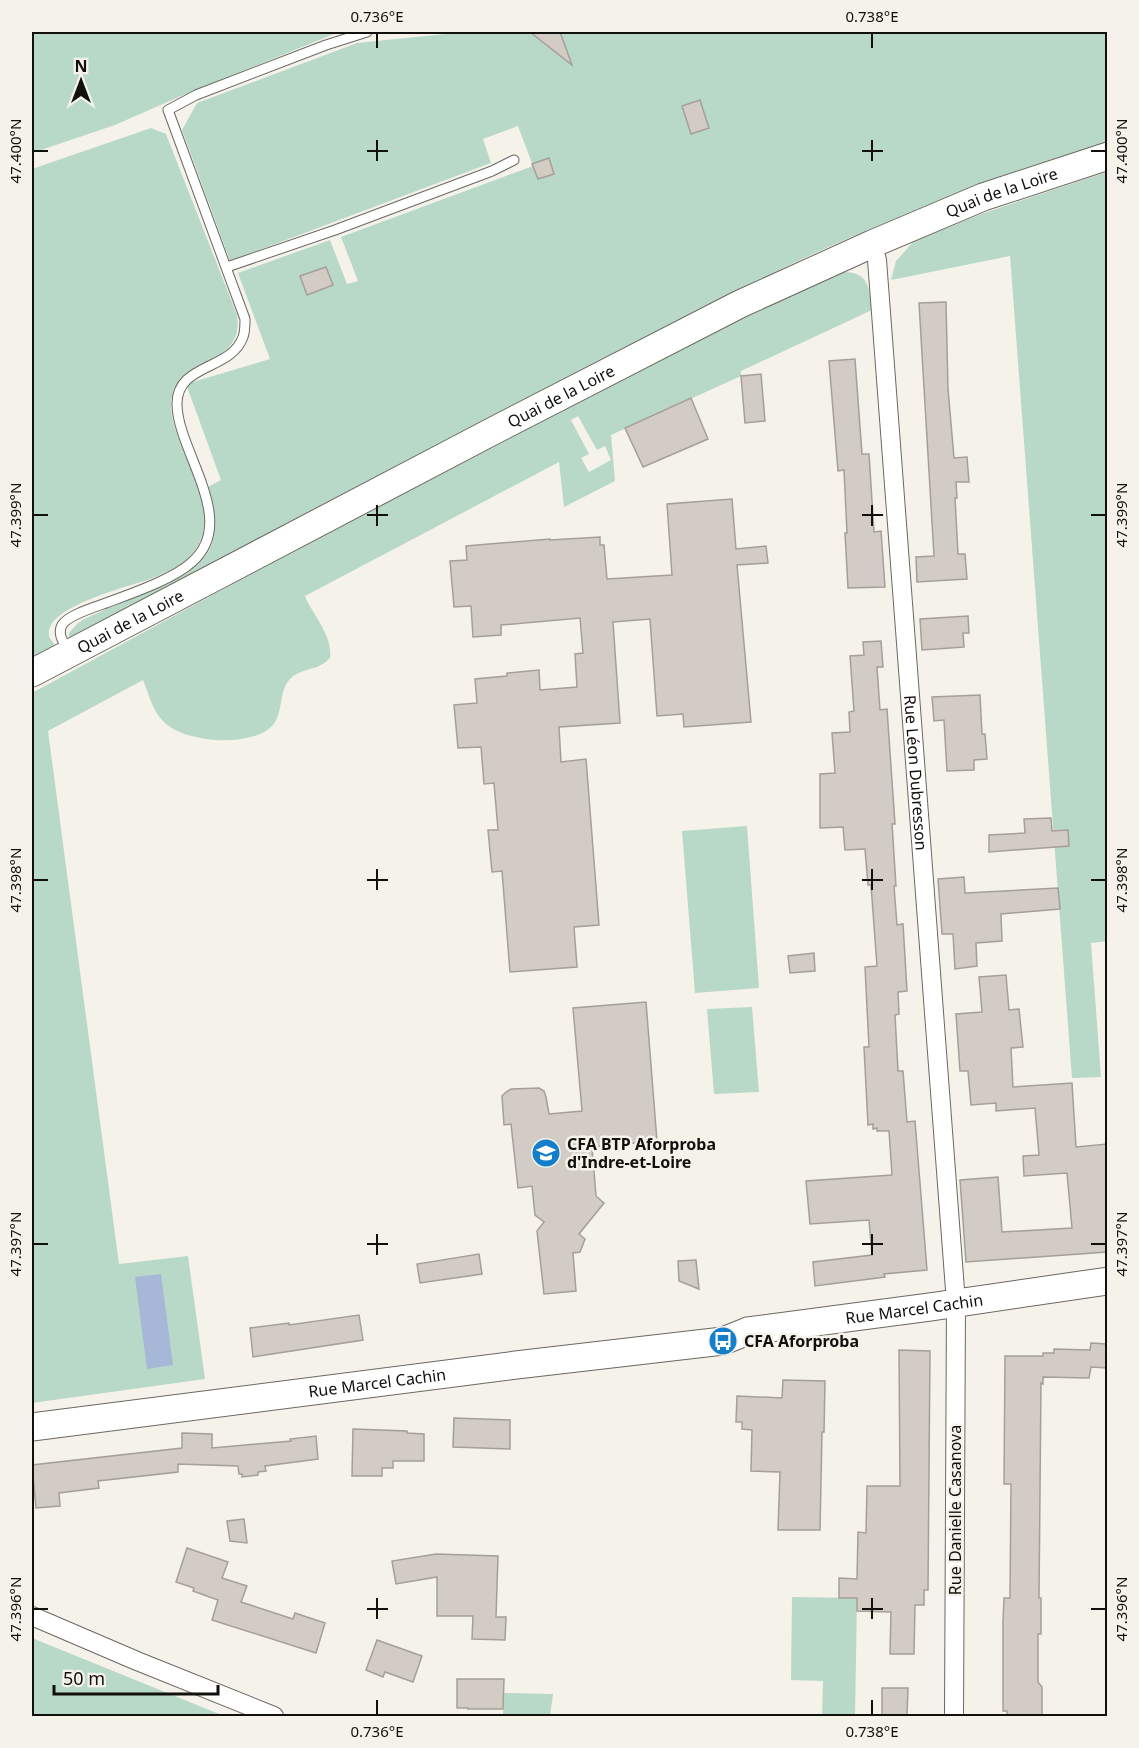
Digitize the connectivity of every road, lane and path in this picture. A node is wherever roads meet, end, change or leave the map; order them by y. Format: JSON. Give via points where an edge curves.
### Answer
{"nodes":[{"id":1,"x":367,"y":32,"type":"edge"},
{"id":2,"x":1107,"y":156,"type":"edge"},
{"id":3,"x":514,"y":160,"type":"dead end"},
{"id":4,"x":872,"y":244,"type":"junction"},
{"id":5,"x":227,"y":267,"type":"junction"},
{"id":6,"x":69,"y":652,"type":"junction"},
{"id":7,"x":32,"y":673,"type":"edge"},
{"id":8,"x":1107,"y":1281,"type":"edge"},
{"id":9,"x":1107,"y":1298,"type":"edge"},
{"id":10,"x":956,"y":1312,"type":"junction"},
{"id":11,"x":32,"y":1427,"type":"edge"},
{"id":12,"x":32,"y":1616,"type":"edge"},
{"id":13,"x":266,"y":1715,"type":"edge"},
{"id":14,"x":954,"y":1716,"type":"edge"}],
"edges":[{"from":1,"to":5,"type":"lane","via":[[196,95],[168,110]]},
{"from":2,"to":4,"type":"street","name":"Quai de la Loire","via":[[983,197]]},
{"from":3,"to":5,"type":"lane"},
{"from":4,"to":6,"type":"street","name":"Quai de la Loire","via":[[730,309]]},
{"from":4,"to":10,"type":"street","name":"Rue Léon Dubresson","via":[[877,260]]},
{"from":5,"to":6,"type":"lane","via":[[245,319],[243,337],[232,352],[185,380],[177,403],[209,512],[210,529],[202,551],[177,572],[64,622],[60,634]]},
{"from":6,"to":7,"type":"street","name":"Quai de la Loire"},
{"from":8,"to":10,"type":"street","name":"Rue Marcel Cachin"},
{"from":9,"to":10,"type":"street","name":"Rue Marcel Cachin","via":[[978,1315]]},
{"from":10,"to":11,"type":"street","name":"Rue Marcel Cachin","via":[[748,1331],[723,1341]]},
{"from":10,"to":14,"type":"street","name":"Rue Danielle Casanova"},
{"from":12,"to":13,"type":"street"}]}
